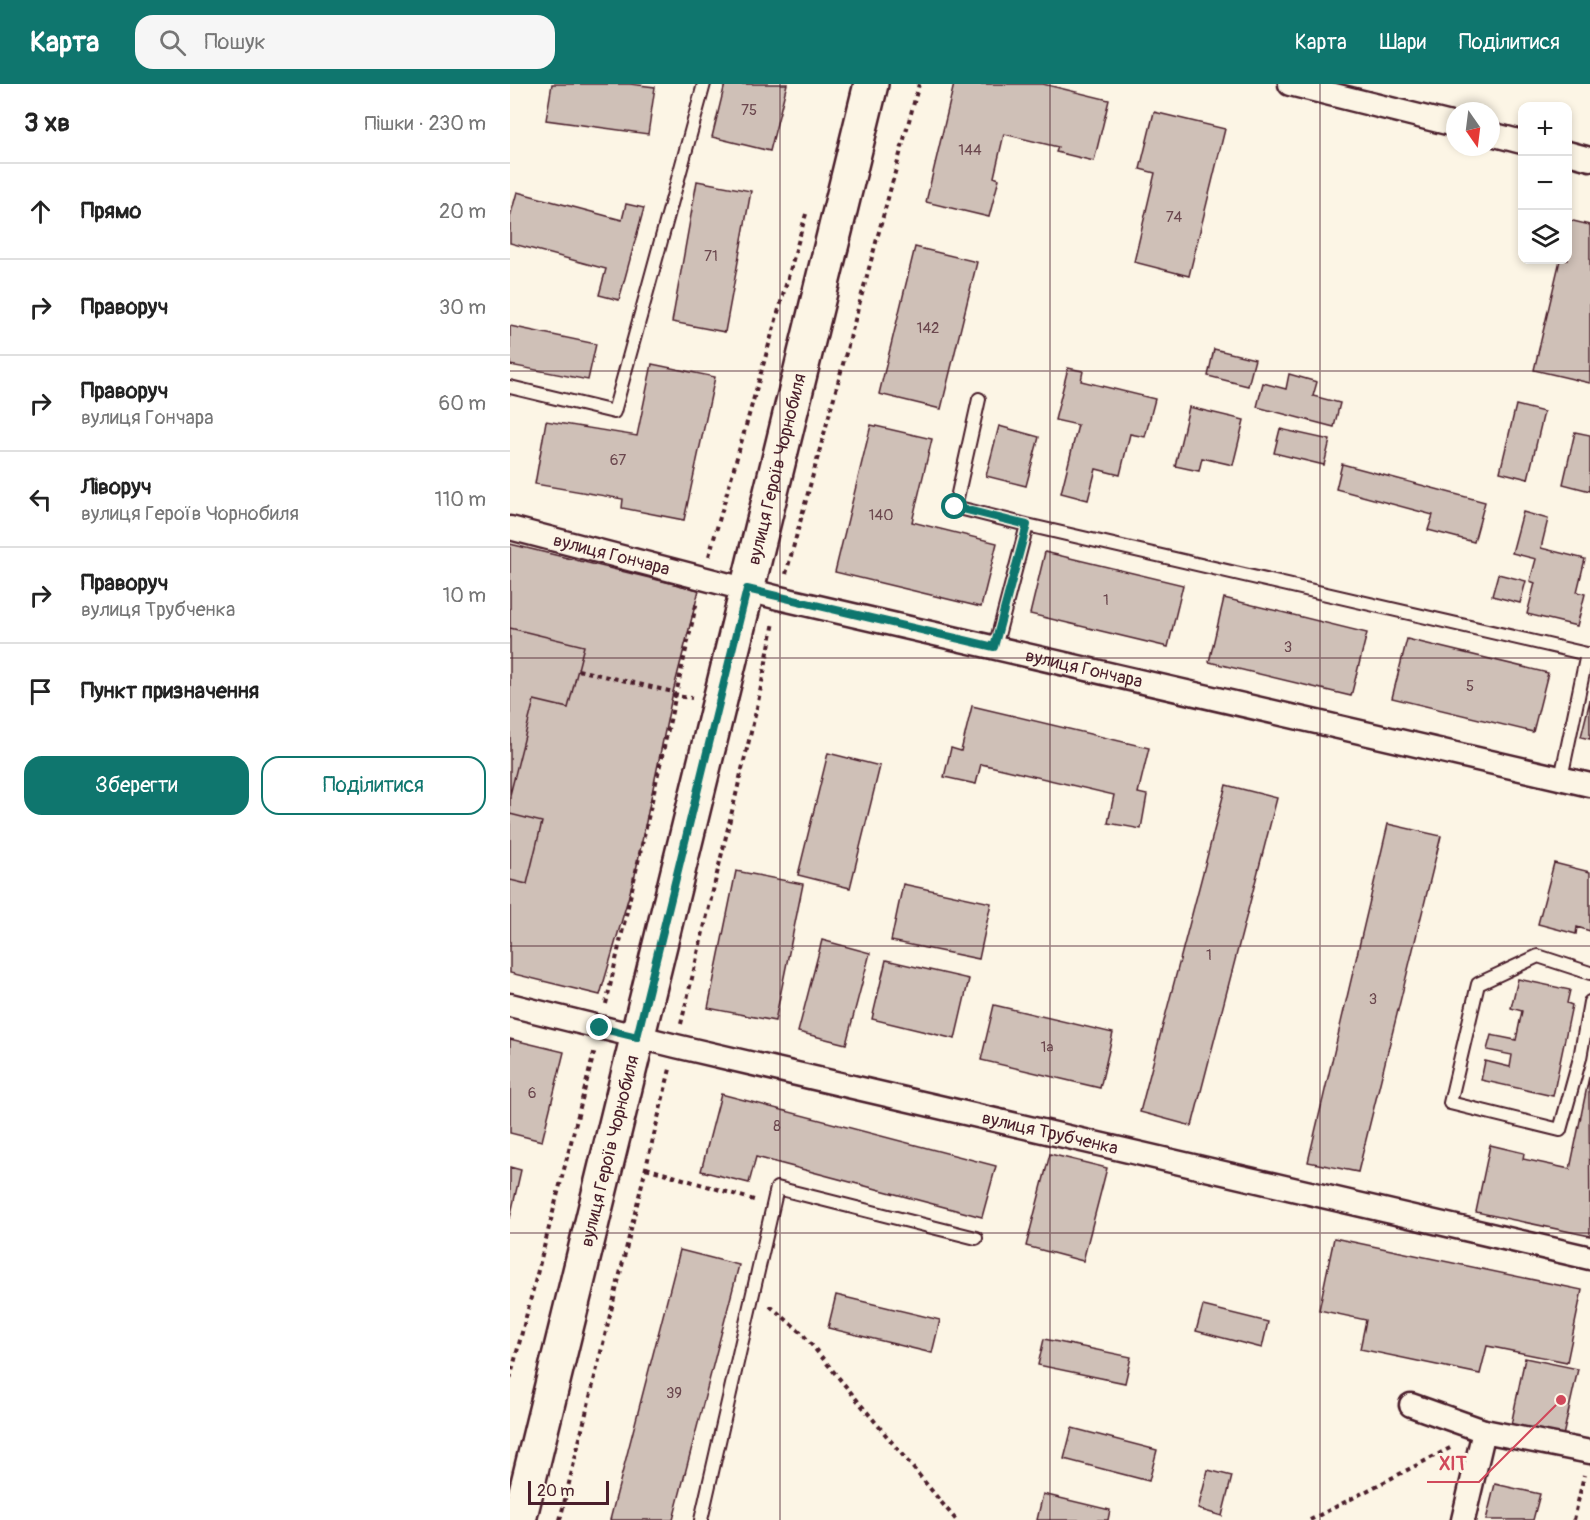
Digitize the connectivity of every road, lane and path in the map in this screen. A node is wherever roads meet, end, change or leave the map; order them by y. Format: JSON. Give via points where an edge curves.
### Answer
{"nodes":[{"id":1,"x":704,"y":84,"type":"edge"},
{"id":2,"x":871,"y":84,"type":"edge"},
{"id":3,"x":919,"y":84,"type":"edge"},
{"id":4,"x":1290,"y":84,"type":"edge"},
{"id":5,"x":1446,"y":123,"type":"edge"},
{"id":6,"x":1500,"y":136,"type":"edge"},
{"id":7,"x":1518,"y":141,"type":"edge"},
{"id":8,"x":1572,"y":154,"type":"edge"},
{"id":9,"x":1590,"y":159,"type":"edge"},
{"id":10,"x":807,"y":210,"type":"dead end"},
{"id":11,"x":510,"y":387,"type":"edge"},
{"id":12,"x":979,"y":399,"type":"dead end"},
{"id":13,"x":1027,"y":525,"type":"junction"},
{"id":14,"x":510,"y":528,"type":"edge"},
{"id":15,"x":703,"y":578,"type":"junction"},
{"id":16,"x":747,"y":589,"type":"junction"},
{"id":17,"x":780,"y":598,"type":"junction"},
{"id":18,"x":994,"y":647,"type":"junction"},
{"id":19,"x":1588,"y":654,"type":"edge"},
{"id":20,"x":578,"y":670,"type":"dead end"},
{"id":21,"x":675,"y":696,"type":"junction"},
{"id":22,"x":719,"y":701,"type":"junction"},
{"id":23,"x":757,"y":707,"type":"dead end"},
{"id":24,"x":1561,"y":778,"type":"junction"},
{"id":25,"x":1590,"y":785,"type":"edge"},
{"id":26,"x":1590,"y":973,"type":"edge"},
{"id":27,"x":1590,"y":1002,"type":"edge"},
{"id":28,"x":510,"y":1005,"type":"edge"},
{"id":29,"x":600,"y":1028,"type":"junction"},
{"id":30,"x":637,"y":1037,"type":"junction"},
{"id":31,"x":1585,"y":1059,"type":"edge"},
{"id":32,"x":646,"y":1168,"type":"dead end"},
{"id":33,"x":772,"y":1205,"type":"junction"},
{"id":34,"x":976,"y":1238,"type":"dead end"},
{"id":35,"x":1590,"y":1258,"type":"edge"},
{"id":36,"x":753,"y":1291,"type":"junction"},
{"id":37,"x":510,"y":1379,"type":"edge"},
{"id":38,"x":1411,"y":1405,"type":"dead end"},
{"id":39,"x":1484,"y":1431,"type":"junction"},
{"id":40,"x":1590,"y":1452,"type":"edge"},
{"id":41,"x":519,"y":1520,"type":"edge"},
{"id":42,"x":701,"y":1520,"type":"edge"},
{"id":43,"x":956,"y":1520,"type":"edge"},
{"id":44,"x":1310,"y":1520,"type":"edge"},
{"id":45,"x":1463,"y":1520,"type":"edge"},
{"id":46,"x":1574,"y":1520,"type":"edge"}],
"edges":[{"from":1,"to":11,"type":"lane","via":[[614,412]]},
{"from":2,"to":16,"type":"main road","name":"вулиця Героїв Чорнобиля"},
{"from":3,"to":17,"type":"path"},
{"from":4,"to":5,"type":"street"},
{"from":6,"to":7,"type":"street"},
{"from":8,"to":9,"type":"street"},
{"from":10,"to":15,"type":"path"},
{"from":12,"to":13,"type":"lane","via":[[955,507]]},
{"from":13,"to":18,"type":"lane"},
{"from":13,"to":19,"type":"lane"},
{"from":14,"to":15,"type":"street","name":"вулиця Гончара"},
{"from":15,"to":16,"type":"street","name":"вулиця Гончара"},
{"from":15,"to":21,"type":"path"},
{"from":16,"to":17,"type":"street","name":"вулиця Гончара"},
{"from":16,"to":22,"type":"main road","name":"вулиця Героїв Чорнобиля"},
{"from":17,"to":18,"type":"street","name":"вулиця Гончара"},
{"from":18,"to":24,"type":"street","name":"вулиця Гончара"},
{"from":19,"to":24,"type":"lane"},
{"from":20,"to":21,"type":"path","via":[[673,692]]},
{"from":21,"to":22,"type":"path"},
{"from":21,"to":29,"type":"path"},
{"from":22,"to":23,"type":"path"},
{"from":22,"to":30,"type":"main road","name":"вулиця Героїв Чорнобиля"},
{"from":24,"to":25,"type":"street","name":"вулиця Гончара"},
{"from":26,"to":31,"type":"lane","via":[[1538,956],[1478,984],[1450,1103],[1560,1130]]},
{"from":27,"to":31,"type":"lane"},
{"from":28,"to":29,"type":"street","name":"вулиця Трубченка"},
{"from":29,"to":30,"type":"street","name":"вулиця Трубченка"},
{"from":29,"to":37,"type":"path"},
{"from":30,"to":35,"type":"street","name":"вулиця Трубченка"},
{"from":30,"to":41,"type":"main road","name":"вулиця Героїв Чорнобиля"},
{"from":32,"to":33,"type":"path"},
{"from":33,"to":34,"type":"lane","via":[[777,1188]]},
{"from":33,"to":36,"type":"lane"},
{"from":36,"to":42,"type":"lane"},
{"from":36,"to":43,"type":"path","via":[[801,1332]]},
{"from":38,"to":39,"type":"street"},
{"from":39,"to":40,"type":"street"},
{"from":39,"to":44,"type":"path"},
{"from":39,"to":45,"type":"street"},
{"from":40,"to":46,"type":"path"}]}
